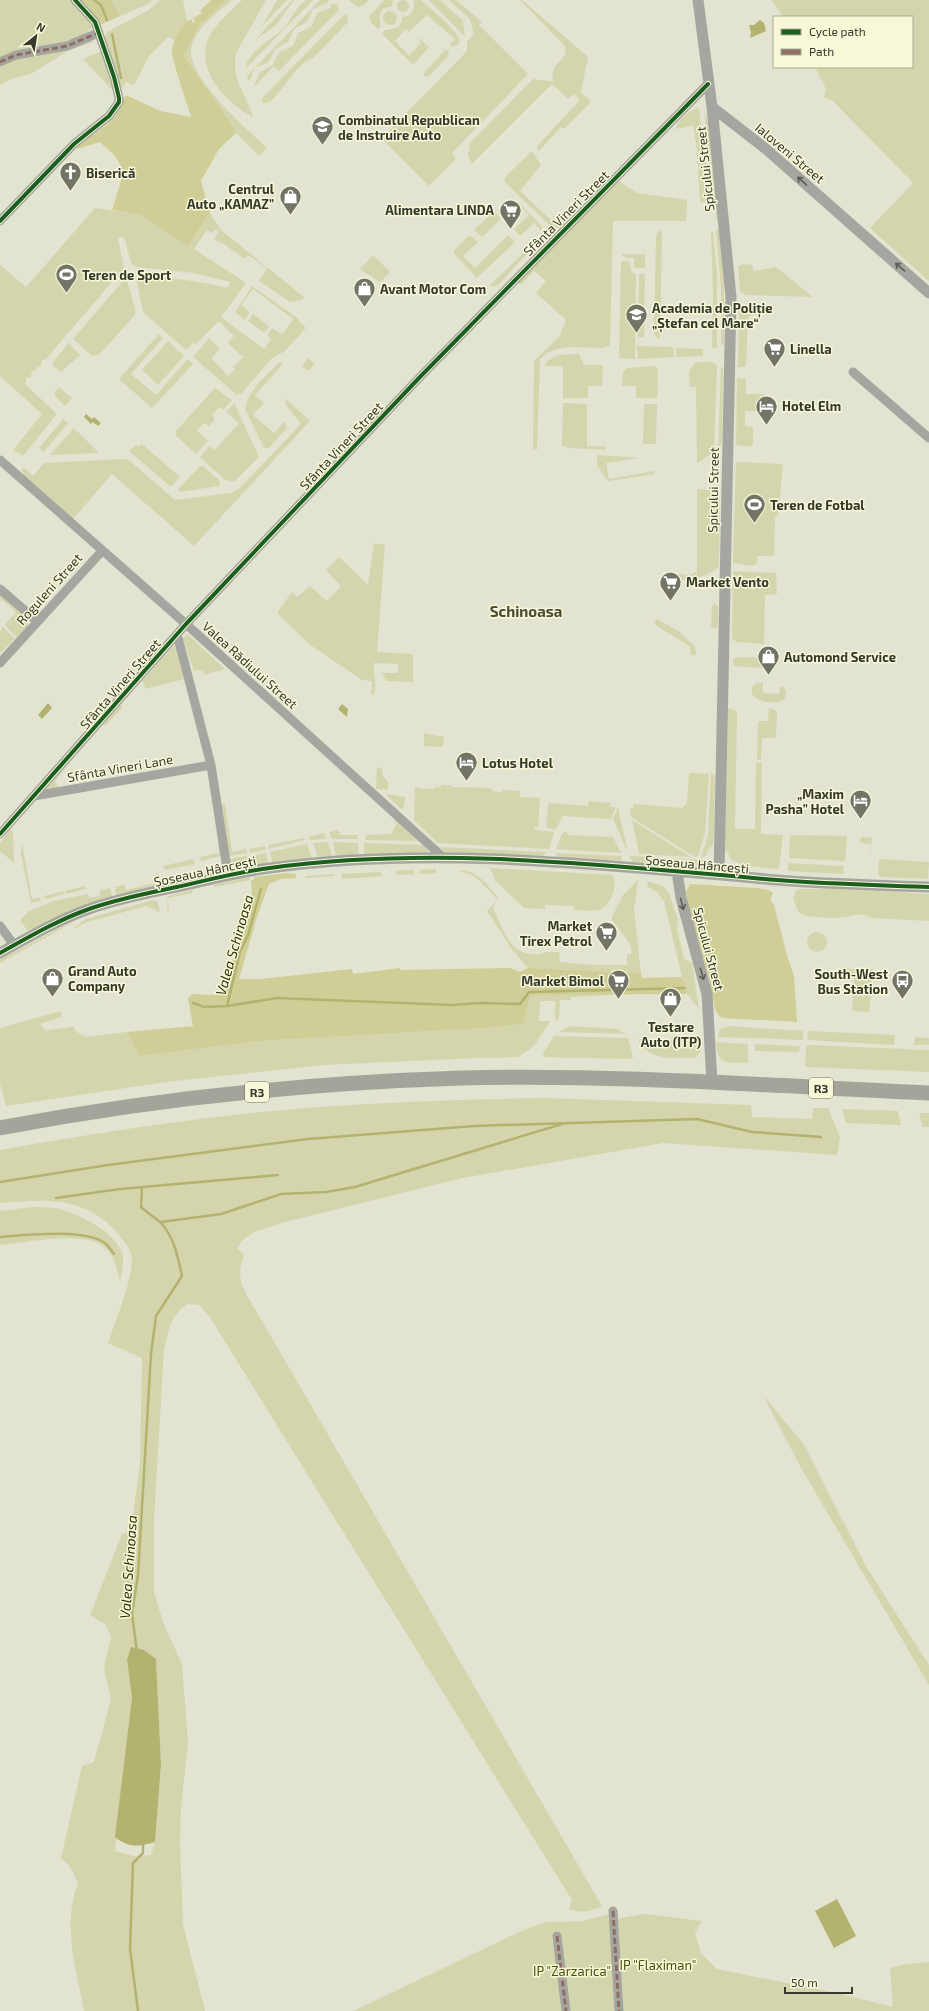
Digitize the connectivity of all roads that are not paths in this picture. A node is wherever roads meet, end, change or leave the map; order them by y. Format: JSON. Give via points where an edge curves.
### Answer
{"nodes":[{"id":1,"x":75,"y":0,"type":"edge"},
{"id":2,"x":698,"y":0,"type":"edge"},
{"id":3,"x":98,"y":33,"type":"junction"},
{"id":4,"x":0,"y":62,"type":"edge"},
{"id":5,"x":708,"y":84,"type":"junction"},
{"id":6,"x":712,"y":107,"type":"junction"},
{"id":7,"x":0,"y":221,"type":"edge"},
{"id":8,"x":929,"y":293,"type":"edge"},
{"id":9,"x":853,"y":372,"type":"dead end"},
{"id":10,"x":929,"y":438,"type":"edge"},
{"id":11,"x":0,"y":460,"type":"edge"},
{"id":12,"x":102,"y":551,"type":"junction"},
{"id":13,"x":0,"y":589,"type":"edge"},
{"id":14,"x":37,"y":621,"type":"junction"},
{"id":15,"x":186,"y":624,"type":"junction"},
{"id":16,"x":177,"y":634,"type":"junction"},
{"id":17,"x":0,"y":663,"type":"edge"},
{"id":18,"x":211,"y":765,"type":"junction"},
{"id":19,"x":34,"y":796,"type":"junction"},
{"id":20,"x":0,"y":834,"type":"edge"},
{"id":21,"x":445,"y":859,"type":"junction"},
{"id":22,"x":676,"y":871,"type":"junction"},
{"id":23,"x":228,"y":875,"type":"junction"},
{"id":24,"x":719,"y":875,"type":"junction"},
{"id":25,"x":929,"y":887,"type":"edge"},
{"id":26,"x":0,"y":926,"type":"edge"},
{"id":27,"x":14,"y":945,"type":"junction"},
{"id":28,"x":0,"y":954,"type":"edge"},
{"id":29,"x":712,"y":1083,"type":"junction"},
{"id":30,"x":929,"y":1093,"type":"edge"},
{"id":31,"x":0,"y":1128,"type":"edge"},
{"id":32,"x":614,"y":1911,"type":"dead end"},
{"id":33,"x":557,"y":1936,"type":"dead end"},
{"id":34,"x":566,"y":2011,"type":"edge"},
{"id":35,"x":619,"y":2011,"type":"edge"}],
"edges":[{"from":1,"to":3,"type":"street","via":[[95,22]]},
{"from":2,"to":5,"type":"street"},
{"from":3,"to":4,"type":"street","via":[[67,46],[16,56]]},
{"from":3,"to":7,"type":"street","via":[[114,77],[119,102],[109,116],[74,144]]},
{"from":5,"to":6,"type":"street"},
{"from":5,"to":15,"type":"street","name":"Sfânta Vineri Street","via":[[429,368]]},
{"from":8,"to":6,"type":"street","name":"Ialoveni Street","one_way":true,"via":[[766,150]]},
{"from":6,"to":24,"type":"street","name":"Spicului Street","via":[[731,297]]},
{"from":9,"to":10,"type":"street"},
{"from":11,"to":12,"type":"street","name":"Valea Rădiului Street"},
{"from":12,"to":14,"type":"street","name":"Roguleni Street"},
{"from":12,"to":15,"type":"street","name":"Valea Rădiului Street"},
{"from":13,"to":14,"type":"street"},
{"from":14,"to":17,"type":"street","name":"Roguleni Street"},
{"from":15,"to":16,"type":"street","name":"Sfânta Vineri Street"},
{"from":15,"to":21,"type":"street","name":"Valea Rădiului Street"},
{"from":16,"to":18,"type":"street"},
{"from":16,"to":19,"type":"street","name":"Sfânta Vineri Street"},
{"from":18,"to":19,"type":"street","name":"Sfânta Vineri Lane"},
{"from":18,"to":23,"type":"street"},
{"from":19,"to":20,"type":"street","name":"Sfânta Vineri Street"},
{"from":21,"to":22,"type":"street","name":"Șoseaua Hâncești"},
{"from":21,"to":23,"type":"street","name":"Șoseaua Hâncești","via":[[297,865]]},
{"from":22,"to":24,"type":"street","name":"Șoseaua Hâncești"},
{"from":22,"to":29,"type":"street","name":"Spicului Street","one_way":true,"via":[[708,994]]},
{"from":23,"to":27,"type":"street","name":"Șoseaua Hâncești","via":[[90,909]]},
{"from":24,"to":25,"type":"street","name":"Șoseaua Hâncești","via":[[783,881]]},
{"from":26,"to":27,"type":"street"},
{"from":27,"to":28,"type":"street","name":"Șoseaua Hâncești"},
{"from":29,"to":30,"type":"highway","number":"R3"},
{"from":29,"to":31,"type":"highway","number":"R3","via":[[517,1078],[405,1081],[233,1094]]},
{"from":32,"to":35,"type":"street"},
{"from":33,"to":34,"type":"street"}]}
